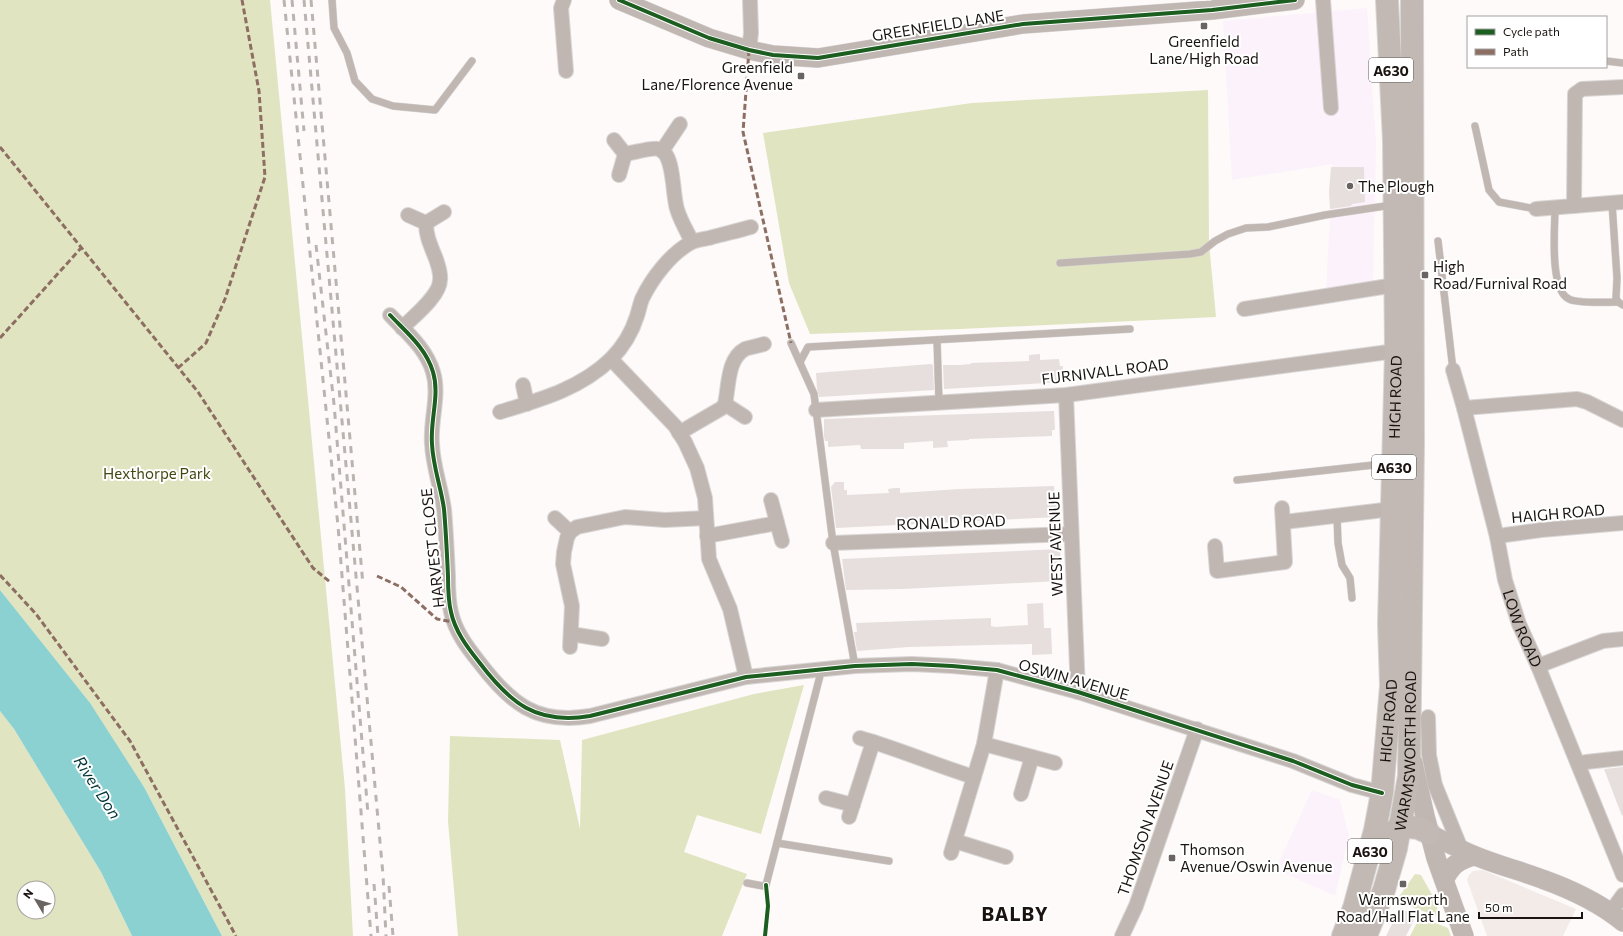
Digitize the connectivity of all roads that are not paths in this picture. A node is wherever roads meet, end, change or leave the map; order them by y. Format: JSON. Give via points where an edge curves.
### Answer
{"nodes":[{"id":1,"x":332,"y":0,"type":"edge"},
{"id":2,"x":564,"y":0,"type":"edge"},
{"id":3,"x":619,"y":0,"type":"edge"},
{"id":4,"x":750,"y":0,"type":"edge"},
{"id":5,"x":1295,"y":0,"type":"edge"},
{"id":6,"x":1323,"y":0,"type":"edge"},
{"id":7,"x":1387,"y":0,"type":"edge"},
{"id":8,"x":1412,"y":0,"type":"edge"},
{"id":9,"x":749,"y":50,"type":"junction"},
{"id":10,"x":472,"y":61,"type":"dead end"},
{"id":11,"x":1607,"y":62,"type":"edge"},
{"id":12,"x":1623,"y":63,"type":"edge"},
{"id":13,"x":566,"y":71,"type":"dead end"},
{"id":14,"x":1623,"y":87,"type":"edge"},
{"id":15,"x":1332,"y":108,"type":"dead end"},
{"id":16,"x":680,"y":124,"type":"dead end"},
{"id":17,"x":1475,"y":126,"type":"dead end"},
{"id":18,"x":614,"y":140,"type":"dead end"},
{"id":19,"x":662,"y":151,"type":"junction"},
{"id":20,"x":625,"y":154,"type":"junction"},
{"id":21,"x":619,"y":175,"type":"dead end"},
{"id":22,"x":1618,"y":202,"type":"edge"},
{"id":23,"x":1395,"y":204,"type":"junction"},
{"id":24,"x":1574,"y":206,"type":"junction"},
{"id":25,"x":1556,"y":208,"type":"junction"},
{"id":26,"x":1536,"y":209,"type":"joint"},
{"id":27,"x":444,"y":212,"type":"dead end"},
{"id":28,"x":408,"y":215,"type":"dead end"},
{"id":29,"x":426,"y":223,"type":"junction"},
{"id":30,"x":750,"y":227,"type":"dead end"},
{"id":31,"x":1438,"y":241,"type":"dead end"},
{"id":32,"x":692,"y":242,"type":"junction"},
{"id":33,"x":1060,"y":263,"type":"dead end"},
{"id":34,"x":1395,"y":285,"type":"junction"},
{"id":35,"x":1620,"y":304,"type":"edge"},
{"id":36,"x":1244,"y":310,"type":"dead end"},
{"id":37,"x":390,"y":315,"type":"dead end"},
{"id":38,"x":402,"y":328,"type":"junction"},
{"id":39,"x":1130,"y":329,"type":"dead end"},
{"id":40,"x":937,"y":340,"type":"junction"},
{"id":41,"x":791,"y":343,"type":"dead end"},
{"id":42,"x":764,"y":344,"type":"dead end"},
{"id":43,"x":1396,"y":351,"type":"junction"},
{"id":44,"x":611,"y":359,"type":"junction"},
{"id":45,"x":800,"y":362,"type":"junction"},
{"id":46,"x":1453,"y":370,"type":"joint"},
{"id":47,"x":523,"y":385,"type":"dead end"},
{"id":48,"x":1066,"y":395,"type":"junction"},
{"id":49,"x":939,"y":402,"type":"junction"},
{"id":50,"x":527,"y":404,"type":"junction"},
{"id":51,"x":725,"y":404,"type":"junction"},
{"id":52,"x":1464,"y":408,"type":"junction"},
{"id":53,"x":816,"y":410,"type":"junction"},
{"id":54,"x":500,"y":412,"type":"dead end"},
{"id":55,"x":745,"y":417,"type":"dead end"},
{"id":56,"x":1623,"y":420,"type":"edge"},
{"id":57,"x":679,"y":433,"type":"junction"},
{"id":58,"x":1394,"y":463,"type":"junction"},
{"id":59,"x":1237,"y":480,"type":"dead end"},
{"id":60,"x":771,"y":500,"type":"dead end"},
{"id":61,"x":1392,"y":509,"type":"junction"},
{"id":62,"x":1337,"y":516,"type":"junction"},
{"id":63,"x":554,"y":518,"type":"dead end"},
{"id":64,"x":706,"y":518,"type":"junction"},
{"id":65,"x":777,"y":523,"type":"junction"},
{"id":66,"x":1623,"y":523,"type":"edge"},
{"id":67,"x":570,"y":532,"type":"junction"},
{"id":68,"x":1071,"y":534,"type":"junction"},
{"id":69,"x":708,"y":536,"type":"junction"},
{"id":70,"x":1497,"y":537,"type":"junction"},
{"id":71,"x":782,"y":541,"type":"dead end"},
{"id":72,"x":833,"y":544,"type":"junction"},
{"id":73,"x":1215,"y":546,"type":"dead end"},
{"id":74,"x":1352,"y":598,"type":"dead end"},
{"id":75,"x":602,"y":639,"type":"dead end"},
{"id":76,"x":1623,"y":639,"type":"edge"},
{"id":77,"x":1410,"y":656,"type":"junction"},
{"id":78,"x":854,"y":666,"type":"junction"},
{"id":79,"x":1538,"y":666,"type":"junction"},
{"id":80,"x":822,"y":668,"type":"junction"},
{"id":81,"x":997,"y":670,"type":"junction"},
{"id":82,"x":746,"y":677,"type":"junction"},
{"id":83,"x":1078,"y":692,"type":"junction"},
{"id":84,"x":1428,"y":717,"type":"dead end"},
{"id":85,"x":1196,"y":729,"type":"junction"},
{"id":86,"x":984,"y":744,"type":"junction"},
{"id":87,"x":1409,"y":744,"type":"junction"},
{"id":88,"x":1032,"y":757,"type":"junction"},
{"id":89,"x":1623,"y":758,"type":"edge"},
{"id":90,"x":1055,"y":763,"type":"dead end"},
{"id":91,"x":1578,"y":764,"type":"junction"},
{"id":92,"x":974,"y":777,"type":"junction"},
{"id":93,"x":1382,"y":793,"type":"junction"},
{"id":94,"x":1021,"y":794,"type":"dead end"},
{"id":95,"x":826,"y":798,"type":"dead end"},
{"id":96,"x":1401,"y":826,"type":"junction"},
{"id":97,"x":1430,"y":833,"type":"junction"},
{"id":98,"x":777,"y":843,"type":"junction"},
{"id":99,"x":1467,"y":853,"type":"junction"},
{"id":100,"x":1006,"y":857,"type":"dead end"},
{"id":101,"x":888,"y":861,"type":"dead end"},
{"id":102,"x":1623,"y":875,"type":"edge"},
{"id":103,"x":1444,"y":880,"type":"junction"},
{"id":104,"x":747,"y":883,"type":"dead end"},
{"id":105,"x":1623,"y":895,"type":"edge"},
{"id":106,"x":1616,"y":917,"type":"edge"},
{"id":107,"x":1352,"y":929,"type":"edge"},
{"id":108,"x":1122,"y":936,"type":"edge"},
{"id":109,"x":1464,"y":936,"type":"edge"}],
"edges":[{"from":1,"to":10,"type":"lane","via":[[334,28],[347,53],[354,81],[372,99],[393,106],[435,110]]},
{"from":2,"to":13,"type":"street","via":[[561,8]]},
{"from":3,"to":9,"type":"street","name":"GREENFIELD LANE","via":[[709,38]]},
{"from":4,"to":9,"type":"street"},
{"from":5,"to":9,"type":"street","name":"GREENFIELD LANE","via":[[1024,24],[818,58],[773,55]]},
{"from":6,"to":15,"type":"street"},
{"from":7,"to":23,"type":"main road","name":"HIGH ROAD","number":"A630"},
{"from":8,"to":77,"type":"main road","name":"HIGH ROAD","number":"A630","via":[[1413,428]]},
{"from":11,"to":12,"type":"lane"},
{"from":14,"to":24,"type":"street","via":[[1582,89],[1576,94]]},
{"from":16,"to":19,"type":"street"},
{"from":17,"to":26,"type":"lane","via":[[1489,190],[1493,197],[1499,202]]},
{"from":18,"to":20,"type":"street"},
{"from":19,"to":20,"type":"street","via":[[657,149]]},
{"from":19,"to":32,"type":"street","via":[[671,167],[677,211]]},
{"from":20,"to":21,"type":"street"},
{"from":22,"to":24,"type":"street"},
{"from":22,"to":35,"type":"lane","via":[[1616,298]]},
{"from":23,"to":33,"type":"lane","via":[[1246,228],[1215,241],[1201,252]]},
{"from":23,"to":34,"type":"main road","name":"HIGH ROAD","number":"A630"},
{"from":24,"to":25,"type":"street"},
{"from":25,"to":26,"type":"street"},
{"from":25,"to":35,"type":"lane","via":[[1555,270],[1561,292],[1569,300]]},
{"from":27,"to":29,"type":"street"},
{"from":28,"to":29,"type":"street"},
{"from":29,"to":38,"type":"street","via":[[428,242],[436,260],[440,281],[429,300]]},
{"from":30,"to":32,"type":"street"},
{"from":31,"to":46,"type":"lane"},
{"from":32,"to":44,"type":"street","via":[[665,265],[650,285],[642,299],[628,339]]},
{"from":34,"to":36,"type":"street"},
{"from":34,"to":43,"type":"main road","name":"HIGH ROAD","number":"A630"},
{"from":37,"to":38,"type":"street","name":"HARVEST CLOSE"},
{"from":38,"to":82,"type":"street","name":"HARVEST CLOSE","via":[[421,348],[434,373],[436,389],[432,426],[433,462],[443,499],[453,622],[467,647],[504,692],[517,703],[542,715],[572,719]]},
{"from":39,"to":40,"type":"lane"},
{"from":40,"to":45,"type":"lane","via":[[808,347]]},
{"from":40,"to":49,"type":"lane"},
{"from":41,"to":45,"type":"lane"},
{"from":42,"to":51,"type":"street","via":[[747,348],[734,358]]},
{"from":43,"to":48,"type":"street","name":"FURNIVALL ROAD"},
{"from":43,"to":58,"type":"main road","name":"HIGH ROAD","number":"A630"},
{"from":44,"to":50,"type":"street","via":[[577,384],[548,398]]},
{"from":44,"to":57,"type":"street"},
{"from":45,"to":53,"type":"lane","via":[[814,394]]},
{"from":46,"to":52,"type":"street","name":"LOW ROAD"},
{"from":47,"to":50,"type":"street"},
{"from":48,"to":49,"type":"street","name":"FURNIVALL ROAD"},
{"from":48,"to":68,"type":"street","name":"WEST AVENUE"},
{"from":49,"to":53,"type":"street","name":"FURNIVALL ROAD"},
{"from":50,"to":54,"type":"street"},
{"from":51,"to":55,"type":"street"},
{"from":51,"to":57,"type":"street"},
{"from":52,"to":56,"type":"street","via":[[1577,399]]},
{"from":52,"to":70,"type":"street","name":"LOW ROAD"},
{"from":53,"to":72,"type":"lane"},
{"from":57,"to":64,"type":"street","via":[[702,483]]},
{"from":58,"to":59,"type":"lane"},
{"from":58,"to":61,"type":"main road","name":"HIGH ROAD","number":"A630"},
{"from":60,"to":65,"type":"street"},
{"from":61,"to":62,"type":"street"},
{"from":61,"to":93,"type":"main road","name":"HIGH ROAD","number":"A630","via":[[1390,686]]},
{"from":62,"to":73,"type":"street","via":[[1283,515],[1285,562],[1217,571]]},
{"from":62,"to":74,"type":"lane","via":[[1342,565],[1350,578]]},
{"from":63,"to":67,"type":"street"},
{"from":64,"to":67,"type":"street","via":[[665,520],[625,517],[577,528]]},
{"from":64,"to":69,"type":"street"},
{"from":65,"to":69,"type":"street"},
{"from":65,"to":71,"type":"street"},
{"from":66,"to":70,"type":"street","name":"HAIGH ROAD","via":[[1541,530]]},
{"from":67,"to":75,"type":"street","via":[[563,564],[572,606],[571,641]]},
{"from":68,"to":72,"type":"street","name":"RONALD ROAD"},
{"from":68,"to":83,"type":"street","name":"WEST AVENUE"},
{"from":69,"to":82,"type":"street","via":[[710,559],[730,609]]},
{"from":70,"to":79,"type":"street","name":"LOW ROAD","via":[[1505,580],[1519,624]]},
{"from":72,"to":78,"type":"lane"},
{"from":76,"to":79,"type":"street","via":[[1603,641]]},
{"from":77,"to":87,"type":"main road","name":"WARMSWORTH ROAD","number":"A630"},
{"from":77,"to":93,"type":"main road","number":"A630","via":[[1404,677],[1398,776],[1390,790]]},
{"from":78,"to":80,"type":"street","name":"OSWIN AVENUE"},
{"from":78,"to":81,"type":"street","name":"OSWIN AVENUE","via":[[912,664]]},
{"from":79,"to":91,"type":"street","name":"LOW ROAD"},
{"from":80,"to":82,"type":"street","name":"OSWIN AVENUE"},
{"from":80,"to":98,"type":"lane"},
{"from":81,"to":83,"type":"street","name":"OSWIN AVENUE"},
{"from":81,"to":86,"type":"street"},
{"from":83,"to":85,"type":"street","name":"OSWIN AVENUE"},
{"from":84,"to":99,"type":"street","via":[[1429,755],[1435,785]]},
{"from":85,"to":93,"type":"street","name":"OSWIN AVENUE","via":[[1293,761],[1352,785]]},
{"from":85,"to":108,"type":"street","name":"THOMSON AVENUE","via":[[1136,906]]},
{"from":86,"to":88,"type":"street"},
{"from":86,"to":92,"type":"street"},
{"from":87,"to":96,"type":"main road","name":"WARMSWORTH ROAD","number":"A630","via":[[1409,776]]},
{"from":87,"to":97,"type":"street"},
{"from":88,"to":90,"type":"street"},
{"from":88,"to":94,"type":"street"},
{"from":89,"to":91,"type":"street"},
{"from":91,"to":102,"type":"street","name":"LOW ROAD"},
{"from":92,"to":95,"type":"street","via":[[866,740],[851,811]]},
{"from":92,"to":100,"type":"street","via":[[953,847]]},
{"from":93,"to":107,"type":"main road","name":"WARMSWORTH ROAD","number":"A630"},
{"from":96,"to":97,"type":"main road","via":[[1418,828]]},
{"from":96,"to":107,"type":"main road","via":[[1391,832],[1385,841]]},
{"from":96,"to":107,"type":"main road","name":"WARMSWORTH ROAD","number":"A630","via":[[1384,890]]},
{"from":97,"to":99,"type":"street"},
{"from":97,"to":103,"type":"street"},
{"from":98,"to":101,"type":"lane"},
{"from":98,"to":104,"type":"lane","via":[[766,885]]},
{"from":99,"to":103,"type":"street","via":[[1452,866]]},
{"from":99,"to":106,"type":"street","via":[[1543,879],[1597,904]]},
{"from":103,"to":109,"type":"street"},
{"from":105,"to":106,"type":"street"}]}
